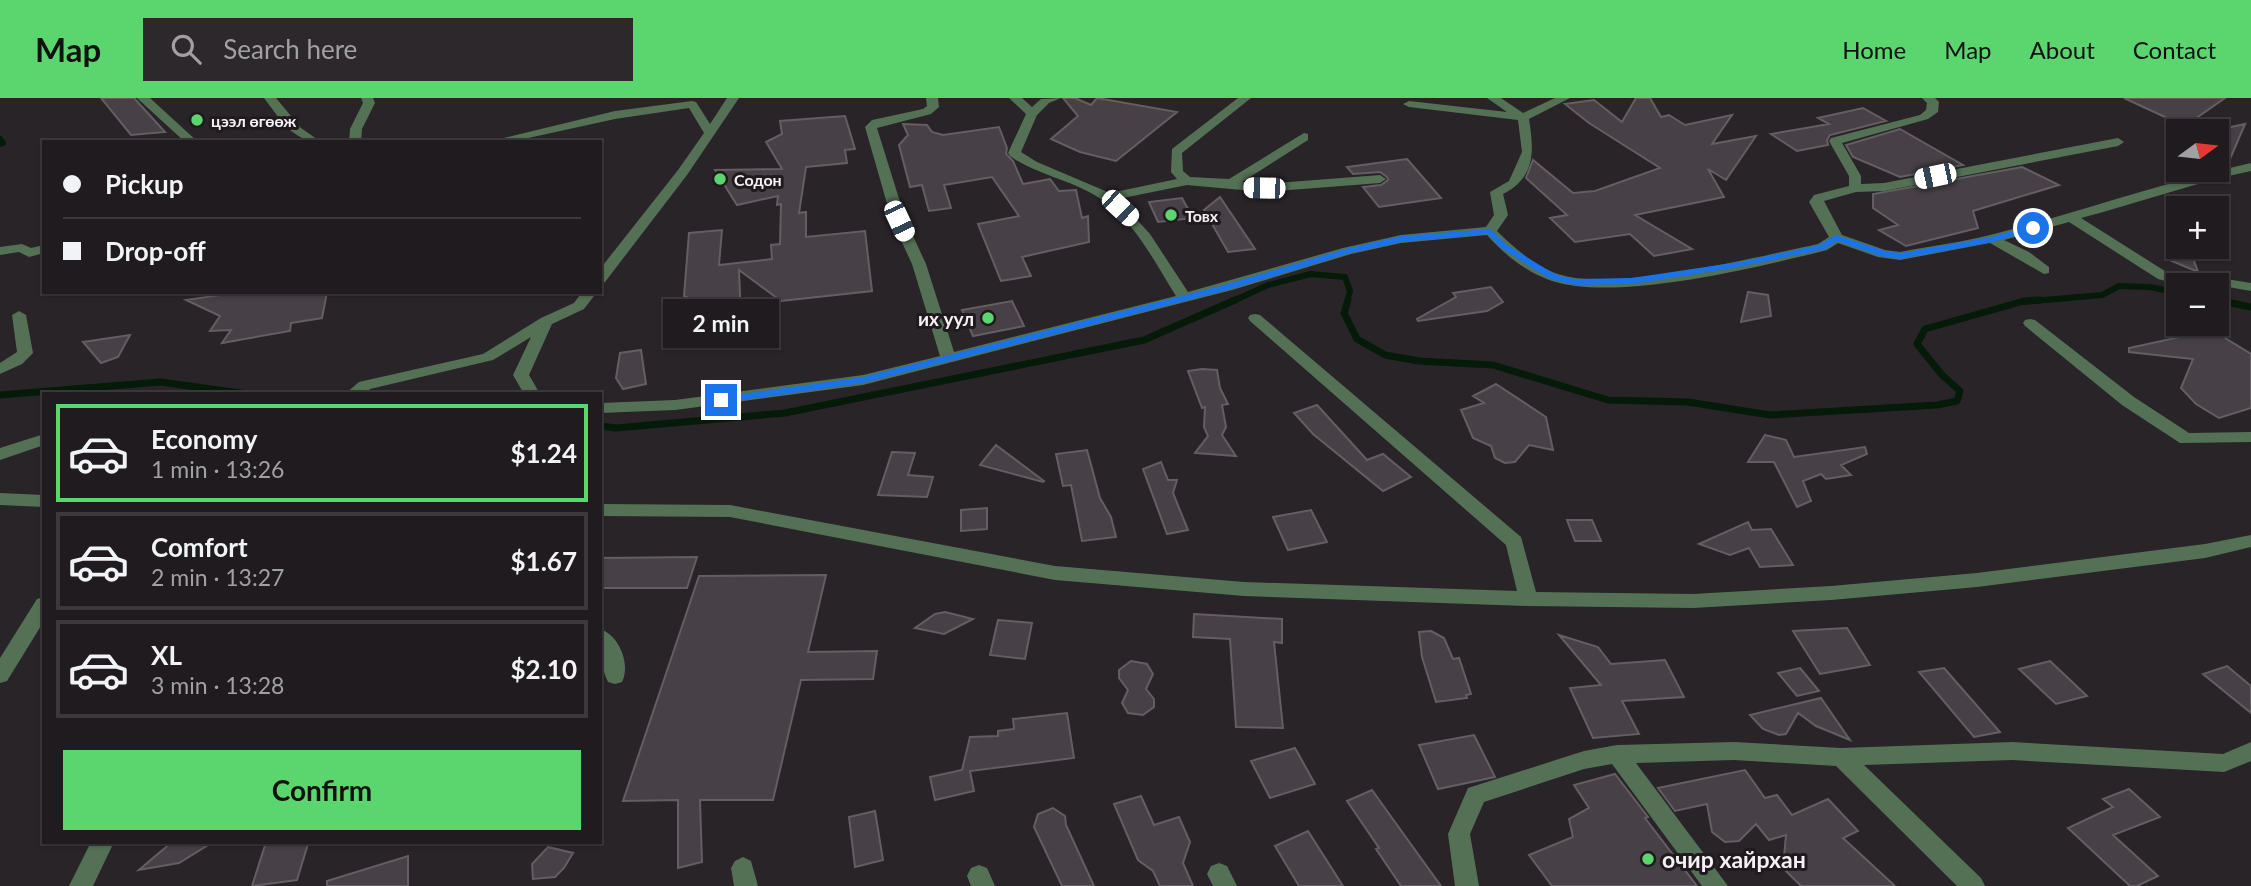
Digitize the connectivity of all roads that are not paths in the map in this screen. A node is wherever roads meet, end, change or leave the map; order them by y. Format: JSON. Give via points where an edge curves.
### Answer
{"nodes":[{"id":1,"x":143,"y":98,"type":"edge"},
{"id":2,"x":270,"y":98,"type":"edge"},
{"id":3,"x":367,"y":98,"type":"edge"},
{"id":4,"x":733,"y":98,"type":"edge"},
{"id":5,"x":932,"y":98,"type":"edge"},
{"id":6,"x":1015,"y":98,"type":"edge"},
{"id":7,"x":1055,"y":98,"type":"edge"},
{"id":8,"x":1245,"y":98,"type":"edge"},
{"id":9,"x":1493,"y":98,"type":"edge"},
{"id":10,"x":1564,"y":98,"type":"edge"},
{"id":11,"x":1928,"y":98,"type":"edge"},
{"id":12,"x":692,"y":101,"type":"edge"},
{"id":13,"x":1409,"y":104,"type":"dead end"},
{"id":14,"x":1032,"y":113,"type":"junction"},
{"id":15,"x":1523,"y":117,"type":"junction"},
{"id":16,"x":709,"y":132,"type":"junction"},
{"id":17,"x":1304,"y":137,"type":"dead end"},
{"id":18,"x":190,"y":140,"type":"edge"},
{"id":19,"x":312,"y":140,"type":"edge"},
{"id":20,"x":355,"y":140,"type":"edge"},
{"id":21,"x":502,"y":140,"type":"edge"},
{"id":22,"x":2118,"y":142,"type":"dead end"},
{"id":23,"x":2251,"y":167,"type":"edge"},
{"id":24,"x":1380,"y":179,"type":"dead end"},
{"id":25,"x":1187,"y":181,"type":"junction"},
{"id":26,"x":1232,"y":183,"type":"junction"},
{"id":27,"x":1855,"y":188,"type":"junction"},
{"id":28,"x":1108,"y":197,"type":"junction"},
{"id":29,"x":2073,"y":219,"type":"junction"},
{"id":30,"x":1490,"y":232,"type":"junction"},
{"id":31,"x":1836,"y":237,"type":"junction"},
{"id":32,"x":1992,"y":239,"type":"junction"},
{"id":33,"x":42,"y":250,"type":"edge"},
{"id":34,"x":0,"y":251,"type":"edge"},
{"id":35,"x":2044,"y":270,"type":"dead end"},
{"id":36,"x":602,"y":276,"type":"edge"},
{"id":37,"x":2251,"y":287,"type":"edge"},
{"id":38,"x":588,"y":294,"type":"edge"},
{"id":39,"x":1184,"y":297,"type":"junction"},
{"id":40,"x":19,"y":315,"type":"dead end"},
{"id":41,"x":1255,"y":318,"type":"dead end"},
{"id":42,"x":545,"y":321,"type":"junction"},
{"id":43,"x":2029,"y":323,"type":"dead end"},
{"id":44,"x":949,"y":359,"type":"junction"},
{"id":45,"x":0,"y":369,"type":"edge"},
{"id":46,"x":359,"y":389,"type":"edge"},
{"id":47,"x":531,"y":392,"type":"edge"},
{"id":48,"x":602,"y":408,"type":"edge"},
{"id":49,"x":2251,"y":437,"type":"edge"},
{"id":50,"x":42,"y":440,"type":"edge"},
{"id":51,"x":0,"y":454,"type":"edge"},
{"id":52,"x":0,"y":499,"type":"edge"},
{"id":53,"x":42,"y":501,"type":"edge"},
{"id":54,"x":602,"y":510,"type":"edge"},
{"id":55,"x":2251,"y":541,"type":"edge"},
{"id":56,"x":1528,"y":599,"type":"junction"},
{"id":57,"x":42,"y":607,"type":"edge"},
{"id":58,"x":602,"y":640,"type":"edge"},
{"id":59,"x":0,"y":675,"type":"edge"},
{"id":60,"x":615,"y":676,"type":"dead end"},
{"id":61,"x":2251,"y":751,"type":"edge"},
{"id":62,"x":1617,"y":754,"type":"junction"},
{"id":63,"x":1841,"y":757,"type":"junction"},
{"id":64,"x":102,"y":844,"type":"edge"},
{"id":65,"x":81,"y":886,"type":"edge"},
{"id":66,"x":1467,"y":886,"type":"edge"},
{"id":67,"x":1716,"y":886,"type":"edge"},
{"id":68,"x":1973,"y":886,"type":"edge"}],
"edges":[{"from":1,"to":18,"type":"street"},
{"from":2,"to":19,"type":"street","via":[[297,131]]},
{"from":3,"to":20,"type":"street"},
{"from":4,"to":16,"type":"street"},
{"from":5,"to":44,"type":"street","via":[[933,107],[927,112],[871,127]]},
{"from":6,"to":14,"type":"street"},
{"from":7,"to":14,"type":"street"},
{"from":8,"to":25,"type":"street","via":[[1176,152],[1177,172]]},
{"from":9,"to":15,"type":"street"},
{"from":10,"to":15,"type":"street"},
{"from":11,"to":27,"type":"street","via":[[1933,102],[1932,112],[1924,117],[1835,141],[1855,176]]},
{"from":12,"to":16,"type":"street"},
{"from":12,"to":21,"type":"street"},
{"from":13,"to":15,"type":"street"},
{"from":14,"to":28,"type":"street","via":[[1014,153],[1026,163]]},
{"from":15,"to":30,"type":"street","via":[[1528,152],[1514,183],[1496,192],[1501,215]]},
{"from":16,"to":36,"type":"street"},
{"from":17,"to":26,"type":"street"},
{"from":22,"to":27,"type":"street","via":[[1884,187]]},
{"from":23,"to":29,"type":"street","via":[[2186,181]]},
{"from":24,"to":26,"type":"street","via":[[1264,188]]},
{"from":25,"to":26,"type":"street"},
{"from":25,"to":28,"type":"street"},
{"from":27,"to":31,"type":"street","via":[[1816,202]]},
{"from":28,"to":39,"type":"street","via":[[1132,219]]},
{"from":29,"to":32,"type":"street"},
{"from":29,"to":37,"type":"street","via":[[2163,276],[2188,284],[2220,282]]},
{"from":30,"to":31,"type":"street","via":[[1504,247],[1543,271],[1576,282],[1632,281],[1739,264],[1822,247]]},
{"from":30,"to":39,"type":"street","via":[[1401,239]]},
{"from":31,"to":32,"type":"street","via":[[1900,256]]},
{"from":32,"to":35,"type":"street"},
{"from":33,"to":34,"type":"street"},
{"from":38,"to":42,"type":"street","via":[[579,306]]},
{"from":39,"to":44,"type":"street"},
{"from":40,"to":45,"type":"street","via":[[25,353]]},
{"from":41,"to":56,"type":"street","via":[[1515,542]]},
{"from":42,"to":46,"type":"street","via":[[488,357]]},
{"from":42,"to":47,"type":"street","via":[[521,374]]},
{"from":43,"to":49,"type":"street","via":[[2128,401],[2186,439]]},
{"from":44,"to":48,"type":"street","via":[[863,380],[744,397]]},
{"from":50,"to":51,"type":"street"},
{"from":52,"to":53,"type":"street"},
{"from":54,"to":56,"type":"street","via":[[730,511],[1055,573],[1244,589]]},
{"from":55,"to":56,"type":"street","via":[[1977,580],[1831,593],[1693,601]]},
{"from":57,"to":59,"type":"street"},
{"from":58,"to":60,"type":"street","via":[[612,652]]},
{"from":61,"to":63,"type":"street","via":[[2224,764],[2012,751]]},
{"from":62,"to":63,"type":"street","via":[[1734,751]]},
{"from":62,"to":66,"type":"street","via":[[1476,795],[1458,834]]},
{"from":62,"to":67,"type":"street"},
{"from":63,"to":68,"type":"street"},
{"from":64,"to":65,"type":"street"}]}
